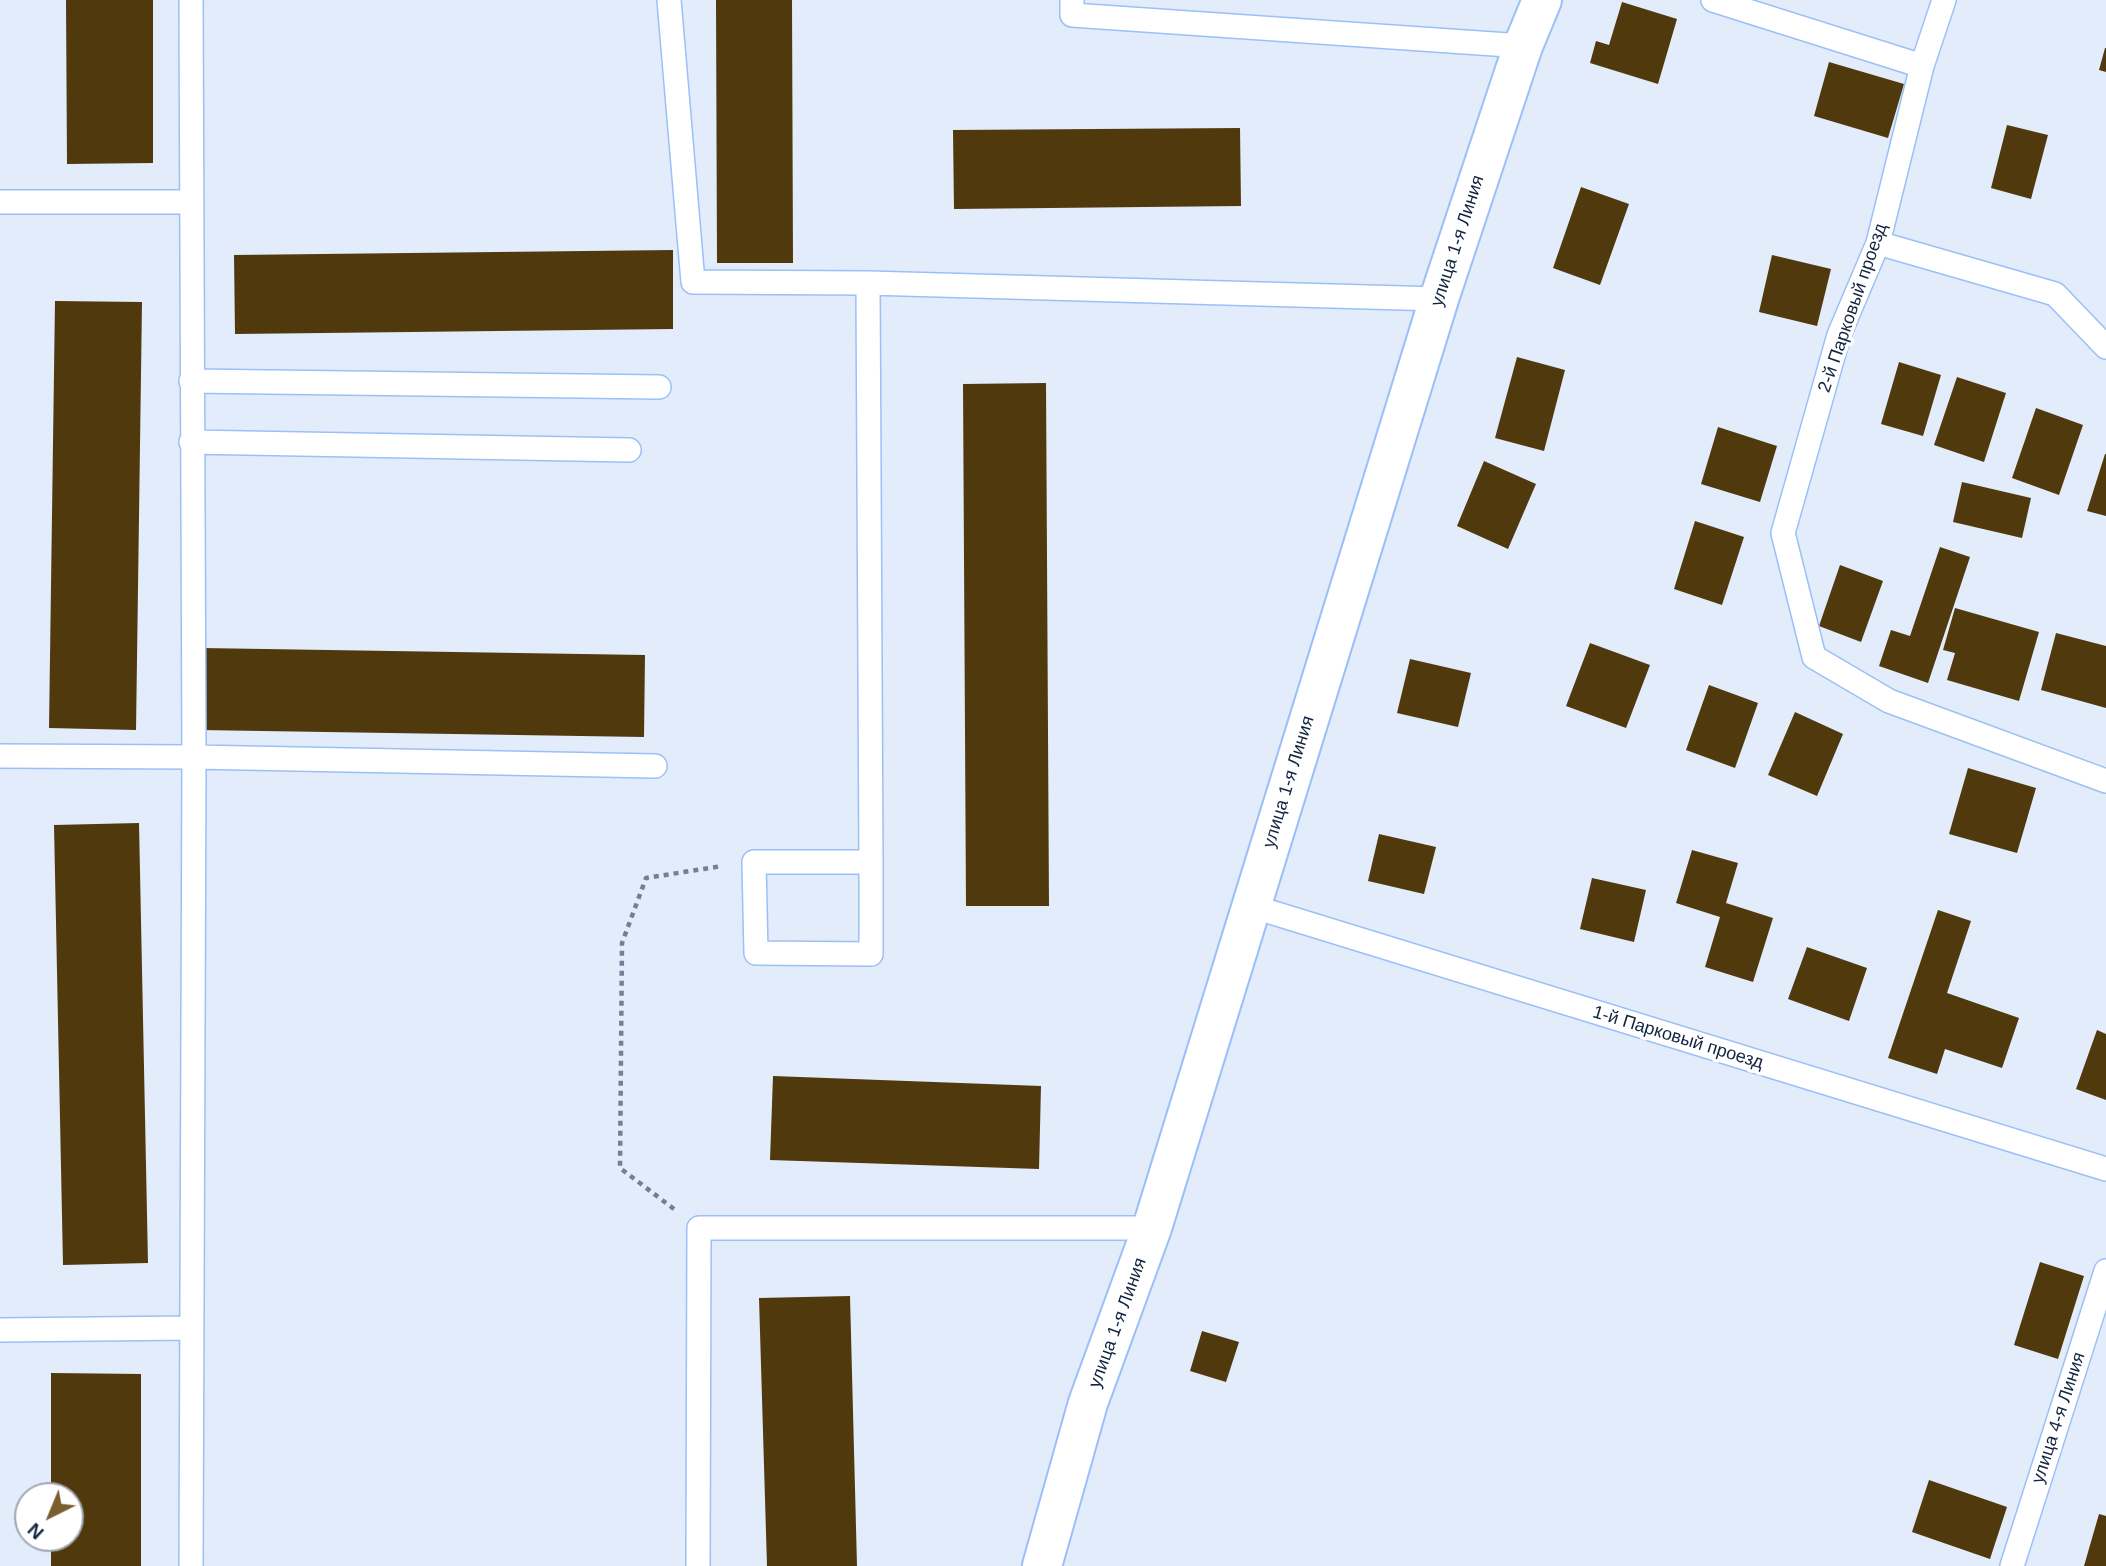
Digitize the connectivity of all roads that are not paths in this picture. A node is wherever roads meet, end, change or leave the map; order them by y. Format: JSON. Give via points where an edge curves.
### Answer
{"nodes":[{"id":1,"x":191,"y":0,"type":"edge"},
{"id":2,"x":669,"y":0,"type":"edge"},
{"id":3,"x":1072,"y":0,"type":"edge"},
{"id":4,"x":1542,"y":0,"type":"edge"},
{"id":5,"x":1713,"y":0,"type":"edge"},
{"id":6,"x":1944,"y":0,"type":"edge"},
{"id":7,"x":1523,"y":46,"type":"junction"},
{"id":8,"x":1922,"y":66,"type":"junction"},
{"id":9,"x":0,"y":202,"type":"edge"},
{"id":10,"x":190,"y":202,"type":"junction"},
{"id":11,"x":1878,"y":243,"type":"junction"},
{"id":12,"x":868,"y":283,"type":"junction"},
{"id":13,"x":1439,"y":299,"type":"junction"},
{"id":14,"x":2106,"y":347,"type":"edge"},
{"id":15,"x":191,"y":381,"type":"junction"},
{"id":16,"x":659,"y":387,"type":"dead end"},
{"id":17,"x":191,"y":442,"type":"junction"},
{"id":18,"x":629,"y":450,"type":"dead end"},
{"id":19,"x":0,"y":756,"type":"edge"},
{"id":20,"x":194,"y":757,"type":"junction"},
{"id":21,"x":654,"y":766,"type":"dead end"},
{"id":22,"x":2106,"y":781,"type":"edge"},
{"id":23,"x":871,"y":862,"type":"junction"},
{"id":24,"x":1251,"y":906,"type":"junction"},
{"id":25,"x":2106,"y":1169,"type":"edge"},
{"id":26,"x":1152,"y":1228,"type":"junction"},
{"id":27,"x":2106,"y":1271,"type":"edge"},
{"id":28,"x":191,"y":1328,"type":"junction"},
{"id":29,"x":0,"y":1330,"type":"edge"},
{"id":30,"x":191,"y":1566,"type":"edge"},
{"id":31,"x":698,"y":1566,"type":"edge"},
{"id":32,"x":1042,"y":1566,"type":"edge"},
{"id":33,"x":2012,"y":1566,"type":"edge"}],
"edges":[{"from":1,"to":10,"type":"lane"},
{"from":2,"to":12,"type":"lane","via":[[693,282]]},
{"from":3,"to":7,"type":"lane","via":[[1072,15]]},
{"from":4,"to":7,"type":"main road","name":"улица 1-я Линия"},
{"from":5,"to":8,"type":"lane"},
{"from":6,"to":8,"type":"lane","name":"2-й Парковый проезд"},
{"from":7,"to":13,"type":"main road","name":"улица 1-я Линия"},
{"from":8,"to":11,"type":"lane","name":"2-й Парковый проезд"},
{"from":9,"to":10,"type":"lane"},
{"from":10,"to":15,"type":"lane"},
{"from":11,"to":14,"type":"lane","via":[[2055,294]]},
{"from":11,"to":22,"type":"lane","name":"2-й Парковый проезд","via":[[1839,335],[1783,533],[1814,657],[1889,701]]},
{"from":12,"to":13,"type":"lane"},
{"from":12,"to":23,"type":"lane"},
{"from":13,"to":24,"type":"main road","name":"улица 1-я Линия"},
{"from":15,"to":16,"type":"lane"},
{"from":15,"to":17,"type":"lane"},
{"from":17,"to":18,"type":"lane"},
{"from":17,"to":20,"type":"lane"},
{"from":19,"to":20,"type":"lane"},
{"from":20,"to":21,"type":"lane"},
{"from":20,"to":28,"type":"lane"},
{"from":23,"to":23,"type":"lane","via":[[871,954],[756,953],[754,862]]},
{"from":24,"to":25,"type":"lane","name":"1-й Парковый проезд"},
{"from":24,"to":26,"type":"main road","name":"улица 1-я Линия"},
{"from":26,"to":31,"type":"lane","via":[[699,1228]]},
{"from":26,"to":32,"type":"main road","name":"улица 1-я Линия","via":[[1088,1403]]},
{"from":27,"to":33,"type":"lane","name":"улица 4-я Линия"},
{"from":28,"to":29,"type":"lane"},
{"from":28,"to":30,"type":"lane"}]}
